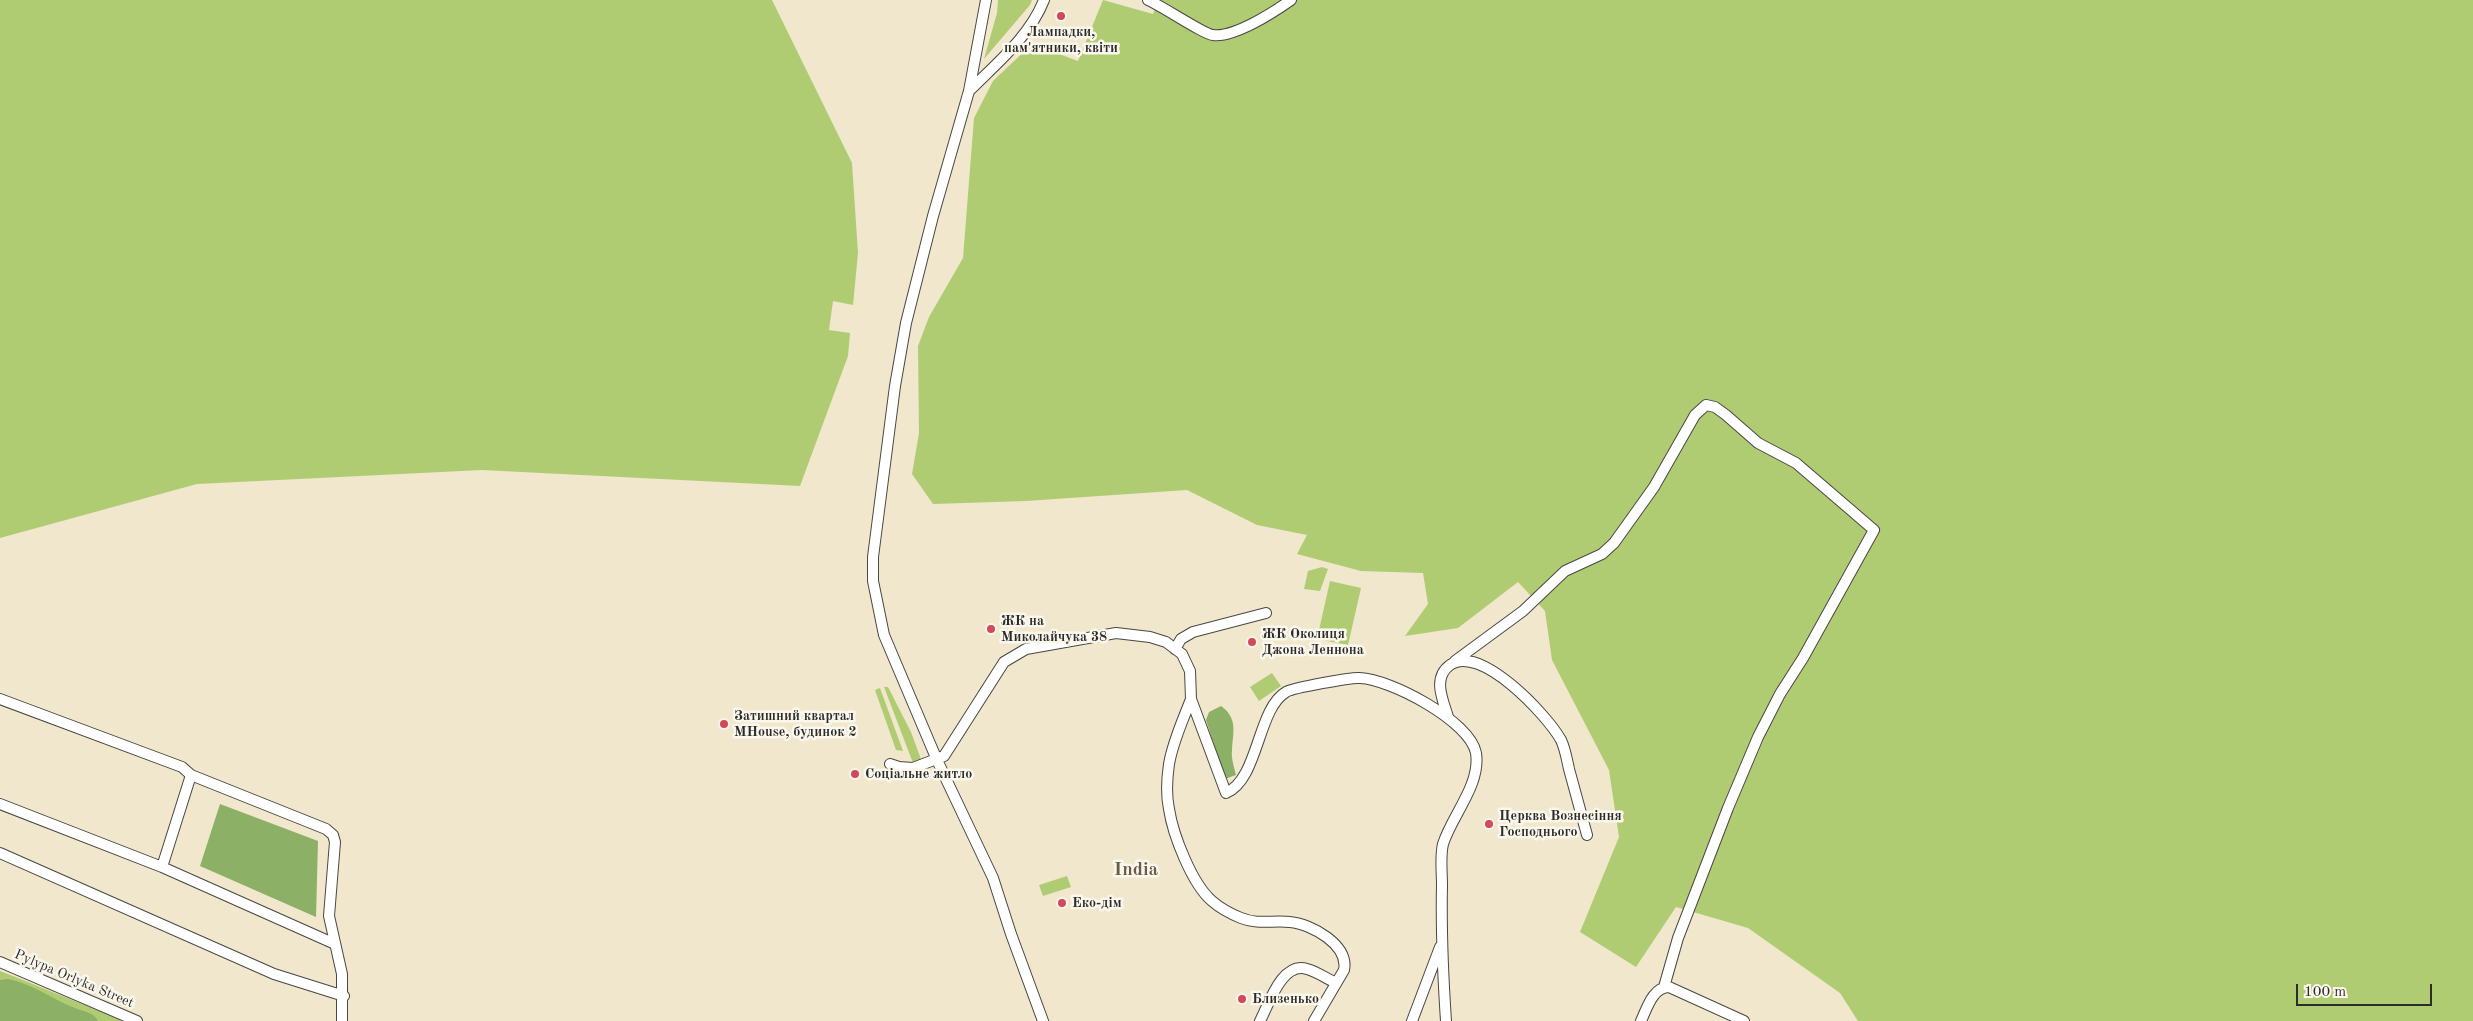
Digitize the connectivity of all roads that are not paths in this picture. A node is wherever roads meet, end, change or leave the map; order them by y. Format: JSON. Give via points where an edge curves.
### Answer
{"nodes":[{"id":1,"x":986,"y":0,"type":"edge"},
{"id":2,"x":1044,"y":0,"type":"edge"},
{"id":3,"x":1148,"y":0,"type":"edge"},
{"id":4,"x":1291,"y":0,"type":"edge"},
{"id":5,"x":969,"y":91,"type":"junction"},
{"id":6,"x":1266,"y":613,"type":"dead end"},
{"id":7,"x":1175,"y":649,"type":"junction"},
{"id":8,"x":1455,"y":661,"type":"junction"},
{"id":9,"x":0,"y":699,"type":"edge"},
{"id":10,"x":1191,"y":699,"type":"junction"},
{"id":11,"x":1448,"y":717,"type":"junction"},
{"id":12,"x":937,"y":760,"type":"junction"},
{"id":13,"x":890,"y":764,"type":"dead end"},
{"id":14,"x":191,"y":775,"type":"junction"},
{"id":15,"x":0,"y":804,"type":"edge"},
{"id":16,"x":1587,"y":835,"type":"dead end"},
{"id":17,"x":0,"y":853,"type":"edge"},
{"id":18,"x":162,"y":867,"type":"junction"},
{"id":19,"x":335,"y":944,"type":"junction"},
{"id":20,"x":1441,"y":944,"type":"junction"},
{"id":21,"x":0,"y":962,"type":"edge"},
{"id":22,"x":1336,"y":983,"type":"junction"},
{"id":23,"x":1664,"y":987,"type":"junction"},
{"id":24,"x":344,"y":996,"type":"junction"},
{"id":25,"x":137,"y":1021,"type":"edge"},
{"id":26,"x":342,"y":1021,"type":"edge"},
{"id":27,"x":1044,"y":1021,"type":"edge"},
{"id":28,"x":1260,"y":1021,"type":"edge"},
{"id":29,"x":1314,"y":1021,"type":"edge"},
{"id":30,"x":1412,"y":1021,"type":"edge"},
{"id":31,"x":1446,"y":1021,"type":"edge"},
{"id":32,"x":1641,"y":1021,"type":"edge"},
{"id":33,"x":1744,"y":1021,"type":"edge"}],
"edges":[{"from":1,"to":5,"type":"street"},
{"from":2,"to":5,"type":"street","via":[[1036,18],[1016,45]]},
{"from":3,"to":4,"type":"street","via":[[1212,36],[1249,24]]},
{"from":5,"to":12,"type":"street","via":[[906,323],[873,557],[872,580],[884,635]]},
{"from":6,"to":7,"type":"street","via":[[1193,632],[1181,639]]},
{"from":7,"to":10,"type":"street","via":[[1182,654],[1190,671]]},
{"from":7,"to":12,"type":"street","via":[[1150,637],[1116,633],[1026,649],[1004,662],[954,745]]},
{"from":8,"to":11,"type":"street","via":[[1440,677]]},
{"from":8,"to":16,"type":"street","via":[[1468,660],[1491,671],[1532,702],[1562,741]]},
{"from":8,"to":23,"type":"street","via":[[1523,611],[1565,571],[1602,554],[1614,543],[1654,487],[1695,415],[1706,405],[1715,407],[1758,442],[1796,463],[1874,530],[1758,737],[1678,938]]},
{"from":9,"to":14,"type":"street","via":[[182,768]]},
{"from":10,"to":11,"type":"street","via":[[1226,792],[1234,789],[1253,757],[1273,704],[1287,691],[1359,677],[1395,687]]},
{"from":10,"to":22,"type":"street","via":[[1174,744],[1168,787],[1169,809],[1193,875],[1211,900],[1240,918],[1252,922],[1296,923],[1324,937],[1343,955],[1345,962]]},
{"from":11,"to":20,"type":"street","via":[[1470,740],[1477,761],[1469,790],[1443,845]]},
{"from":12,"to":13,"type":"street","via":[[913,768]]},
{"from":12,"to":27,"type":"street","via":[[994,878]]},
{"from":14,"to":18,"type":"street"},
{"from":14,"to":19,"type":"street","via":[[333,834],[328,916]]},
{"from":15,"to":18,"type":"street"},
{"from":17,"to":24,"type":"street","via":[[274,974]]},
{"from":18,"to":19,"type":"street"},
{"from":19,"to":24,"type":"street"},
{"from":20,"to":30,"type":"street"},
{"from":20,"to":31,"type":"street"},
{"from":21,"to":25,"type":"street","name":"Pylypa Orlyka Street"},
{"from":22,"to":28,"type":"street","via":[[1307,968],[1293,970],[1281,981]]},
{"from":22,"to":29,"type":"street"},
{"from":23,"to":32,"type":"street","via":[[1652,998]]},
{"from":23,"to":33,"type":"street"},
{"from":24,"to":26,"type":"street"}]}
